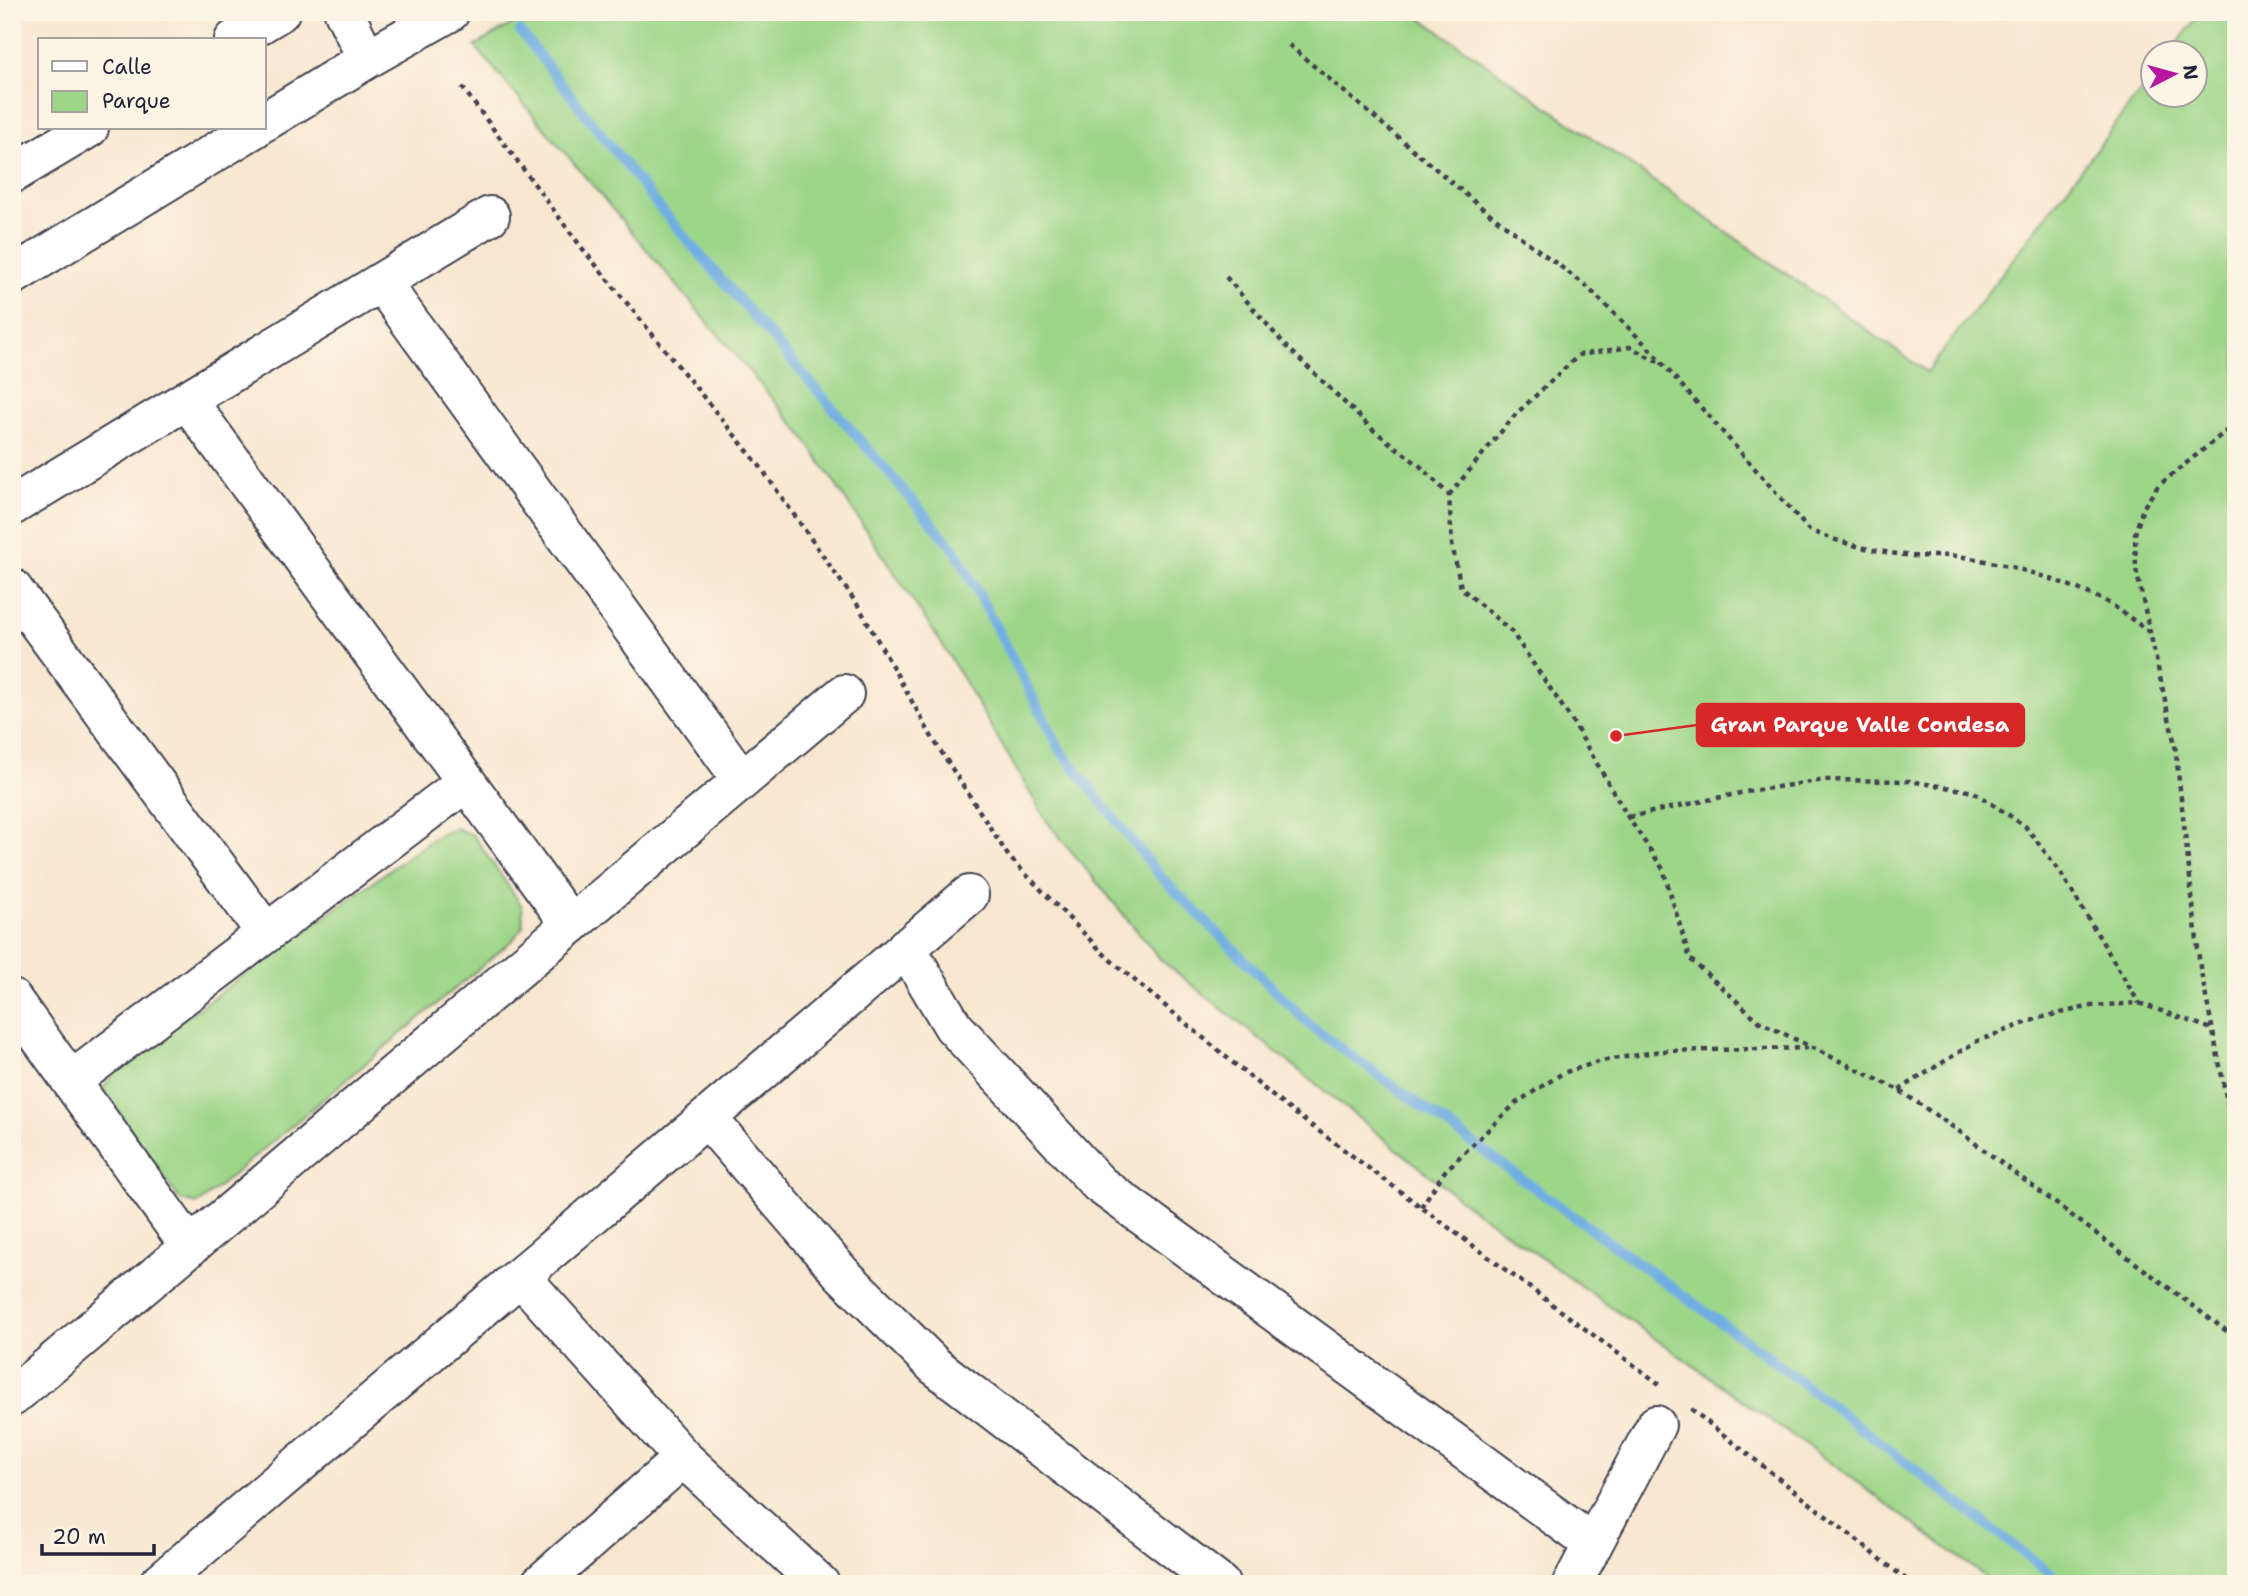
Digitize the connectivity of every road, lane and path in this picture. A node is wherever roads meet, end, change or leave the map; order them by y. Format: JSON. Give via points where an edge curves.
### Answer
{"nodes":[{"id":1,"x":280,"y":12,"type":"edge"},
{"id":2,"x":344,"y":12,"type":"edge"},
{"id":3,"x":433,"y":16,"type":"edge"},
{"id":4,"x":237,"y":38,"type":"edge"},
{"id":5,"x":1289,"y":46,"type":"dead end"},
{"id":6,"x":367,"y":59,"type":"junction"},
{"id":7,"x":463,"y":87,"type":"dead end"},
{"id":8,"x":266,"y":121,"type":"edge"},
{"id":9,"x":86,"y":130,"type":"edge"},
{"id":10,"x":252,"y":130,"type":"edge"},
{"id":11,"x":12,"y":174,"type":"edge"},
{"id":12,"x":490,"y":216,"type":"dead end"},
{"id":13,"x":12,"y":276,"type":"edge"},
{"id":14,"x":1226,"y":276,"type":"dead end"},
{"id":15,"x":381,"y":282,"type":"junction"},
{"id":16,"x":1662,"y":364,"type":"junction"},
{"id":17,"x":187,"y":400,"type":"junction"},
{"id":18,"x":2236,"y":423,"type":"edge"},
{"id":19,"x":1449,"y":495,"type":"junction"},
{"id":20,"x":12,"y":506,"type":"edge"},
{"id":21,"x":12,"y":588,"type":"edge"},
{"id":22,"x":2150,"y":632,"type":"junction"},
{"id":23,"x":844,"y":694,"type":"dead end"},
{"id":24,"x":742,"y":780,"type":"junction"},
{"id":25,"x":466,"y":782,"type":"junction"},
{"id":26,"x":1628,"y":817,"type":"junction"},
{"id":27,"x":969,"y":895,"type":"dead end"},
{"id":28,"x":570,"y":925,"type":"junction"},
{"id":29,"x":266,"y":933,"type":"junction"},
{"id":30,"x":906,"y":947,"type":"junction"},
{"id":31,"x":12,"y":999,"type":"edge"},
{"id":32,"x":2139,"y":1003,"type":"junction"},
{"id":33,"x":2213,"y":1029,"type":"junction"},
{"id":34,"x":1813,"y":1048,"type":"junction"},
{"id":35,"x":71,"y":1081,"type":"junction"},
{"id":36,"x":1899,"y":1090,"type":"junction"},
{"id":37,"x":707,"y":1118,"type":"junction"},
{"id":38,"x":2236,"y":1146,"type":"edge"},
{"id":39,"x":1421,"y":1207,"type":"junction"},
{"id":40,"x":190,"y":1247,"type":"junction"},
{"id":41,"x":521,"y":1277,"type":"junction"},
{"id":42,"x":2236,"y":1338,"type":"edge"},
{"id":43,"x":1665,"y":1388,"type":"dead end"},
{"id":44,"x":12,"y":1397,"type":"edge"},
{"id":45,"x":1671,"y":1415,"type":"joint"},
{"id":46,"x":683,"y":1458,"type":"junction"},
{"id":47,"x":1593,"y":1544,"type":"junction"},
{"id":48,"x":158,"y":1584,"type":"edge"},
{"id":49,"x":540,"y":1584,"type":"edge"},
{"id":50,"x":820,"y":1584,"type":"edge"},
{"id":51,"x":1220,"y":1584,"type":"edge"},
{"id":52,"x":1572,"y":1584,"type":"edge"},
{"id":53,"x":1912,"y":1584,"type":"edge"}],
"edges":[{"from":1,"to":4,"type":"street"},
{"from":2,"to":6,"type":"street"},
{"from":3,"to":6,"type":"street"},
{"from":5,"to":16,"type":"path","via":[[1482,208],[1585,285]]},
{"from":6,"to":8,"type":"street"},
{"from":7,"to":39,"type":"path","via":[[582,248],[767,476],[859,607],[933,739],[1009,858],[1108,958],[1281,1103]]},
{"from":9,"to":11,"type":"street"},
{"from":10,"to":13,"type":"street"},
{"from":12,"to":15,"type":"street"},
{"from":14,"to":19,"type":"path","via":[[1284,344]]},
{"from":15,"to":17,"type":"street"},
{"from":15,"to":24,"type":"street"},
{"from":16,"to":19,"type":"path","via":[[1630,347],[1579,355],[1515,415]]},
{"from":16,"to":22,"type":"path","via":[[1809,530],[1866,550],[1955,556],[2050,580],[2103,600]]},
{"from":17,"to":20,"type":"street"},
{"from":17,"to":25,"type":"street"},
{"from":18,"to":22,"type":"path","via":[[2158,486],[2143,508],[2135,534],[2136,569]]},
{"from":19,"to":26,"type":"path","via":[[1461,588],[1511,631],[1571,719]]},
{"from":21,"to":29,"type":"street"},
{"from":22,"to":33,"type":"path","via":[[2175,745],[2200,967]]},
{"from":23,"to":24,"type":"street"},
{"from":24,"to":28,"type":"street"},
{"from":25,"to":28,"type":"street"},
{"from":25,"to":29,"type":"street"},
{"from":26,"to":32,"type":"path","via":[[1824,780],[1910,781],[1974,792],[2025,826],[2059,870]]},
{"from":26,"to":34,"type":"path","via":[[1663,869],[1690,959],[1760,1022]]},
{"from":27,"to":30,"type":"street"},
{"from":28,"to":40,"type":"street"},
{"from":29,"to":35,"type":"street"},
{"from":30,"to":37,"type":"street"},
{"from":30,"to":47,"type":"street","via":[[953,1026],[1099,1184]]},
{"from":31,"to":35,"type":"street"},
{"from":32,"to":33,"type":"path"},
{"from":32,"to":36,"type":"path","via":[[2091,1006],[2039,1018],[1976,1042]]},
{"from":33,"to":38,"type":"path"},
{"from":34,"to":36,"type":"path"},
{"from":34,"to":39,"type":"path","via":[[1661,1051],[1563,1073],[1516,1103],[1445,1171]]},
{"from":35,"to":40,"type":"street"},
{"from":36,"to":42,"type":"path"},
{"from":37,"to":41,"type":"street"},
{"from":37,"to":51,"type":"street","via":[[841,1273],[935,1366]]},
{"from":39,"to":43,"type":"path"},
{"from":40,"to":44,"type":"street"},
{"from":41,"to":46,"type":"street"},
{"from":41,"to":48,"type":"street"},
{"from":45,"to":47,"type":"street"},
{"from":45,"to":53,"type":"path"},
{"from":46,"to":49,"type":"street"},
{"from":46,"to":50,"type":"street"},
{"from":47,"to":52,"type":"street"}]}
